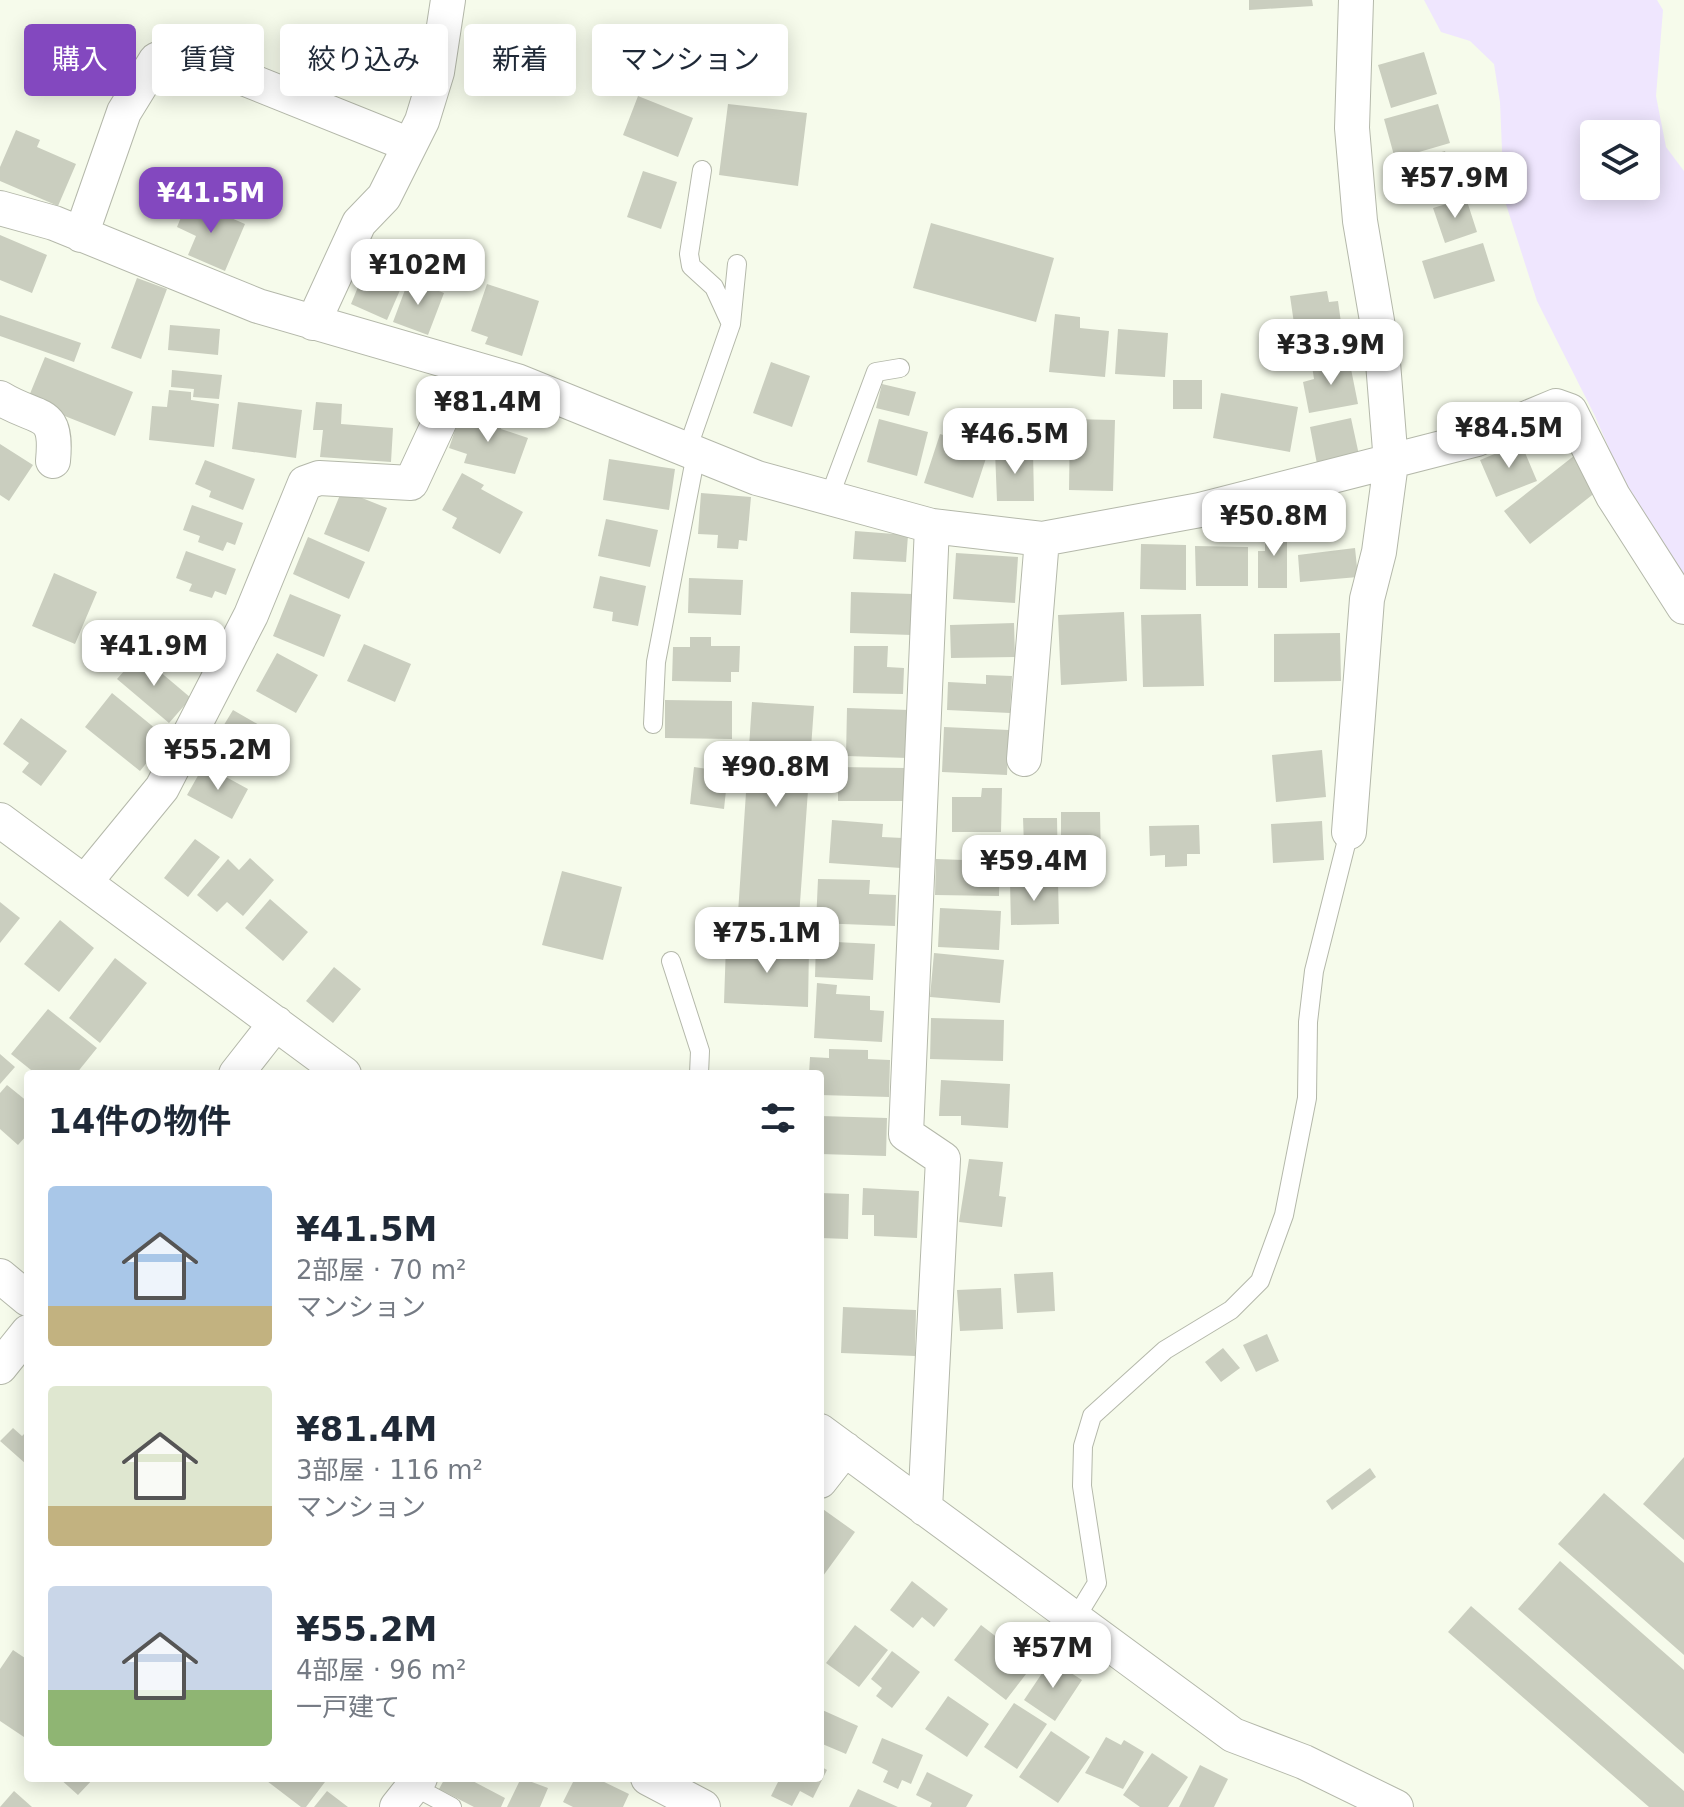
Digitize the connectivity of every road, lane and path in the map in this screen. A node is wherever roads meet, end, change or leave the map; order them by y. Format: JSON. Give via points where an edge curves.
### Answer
{"nodes":[{"id":1,"x":448,"y":0,"type":"edge"},
{"id":2,"x":1356,"y":0,"type":"edge"},
{"id":3,"x":410,"y":145,"type":"junction"},
{"id":4,"x":702,"y":170,"type":"dead end"},
{"id":5,"x":0,"y":208,"type":"edge"},
{"id":6,"x":81,"y":235,"type":"junction"},
{"id":7,"x":737,"y":264,"type":"dead end"},
{"id":8,"x":313,"y":323,"type":"junction"},
{"id":9,"x":731,"y":324,"type":"junction"},
{"id":10,"x":900,"y":368,"type":"dead end"},
{"id":11,"x":464,"y":369,"type":"junction"},
{"id":12,"x":0,"y":398,"type":"edge"},
{"id":13,"x":691,"y":452,"type":"junction"},
{"id":14,"x":53,"y":461,"type":"dead end"},
{"id":15,"x":1391,"y":463,"type":"junction"},
{"id":16,"x":829,"y":498,"type":"junction"},
{"id":17,"x":932,"y":526,"type":"junction"},
{"id":18,"x":1042,"y":539,"type":"junction"},
{"id":19,"x":1684,"y":607,"type":"edge"},
{"id":20,"x":653,"y":724,"type":"dead end"},
{"id":21,"x":1024,"y":759,"type":"dead end"},
{"id":22,"x":0,"y":820,"type":"edge"},
{"id":23,"x":1349,"y":832,"type":"joint"},
{"id":24,"x":85,"y":882,"type":"junction"},
{"id":25,"x":671,"y":961,"type":"dead end"},
{"id":26,"x":276,"y":1023,"type":"junction"},
{"id":27,"x":239,"y":1070,"type":"edge"},
{"id":28,"x":339,"y":1070,"type":"edge"},
{"id":29,"x":699,"y":1070,"type":"edge"},
{"id":30,"x":0,"y":1276,"type":"edge"},
{"id":31,"x":24,"y":1296,"type":"edge"},
{"id":32,"x":24,"y":1337,"type":"edge"},
{"id":33,"x":0,"y":1367,"type":"edge"},
{"id":34,"x":832,"y":1440,"type":"edge"},
{"id":35,"x":824,"y":1467,"type":"edge"},
{"id":36,"x":925,"y":1509,"type":"junction"},
{"id":37,"x":1075,"y":1619,"type":"junction"},
{"id":38,"x":656,"y":1782,"type":"edge"},
{"id":39,"x":410,"y":1790,"type":"edge"},
{"id":40,"x":452,"y":1807,"type":"edge"},
{"id":41,"x":703,"y":1807,"type":"edge"},
{"id":42,"x":1396,"y":1807,"type":"edge"}],
"edges":[{"from":1,"to":3,"type":"street","via":[[437,72]]},
{"from":2,"to":15,"type":"street","via":[[1352,128],[1360,221],[1382,350]]},
{"from":3,"to":6,"type":"street","via":[[176,51],[156,60],[124,112]]},
{"from":3,"to":8,"type":"street","via":[[384,197],[359,223]]},
{"from":4,"to":9,"type":"lane","via":[[691,266],[714,287]]},
{"from":5,"to":6,"type":"street"},
{"from":6,"to":8,"type":"street"},
{"from":7,"to":9,"type":"lane"},
{"from":8,"to":11,"type":"street"},
{"from":9,"to":13,"type":"lane"},
{"from":10,"to":16,"type":"lane","via":[[876,372]]},
{"from":11,"to":13,"type":"street","via":[[517,381]]},
{"from":11,"to":24,"type":"street","via":[[411,483],[319,478],[305,483],[251,615],[162,788]]},
{"from":12,"to":14,"type":"street","via":[[49,421],[55,433]]},
{"from":13,"to":16,"type":"street"},
{"from":13,"to":20,"type":"lane","via":[[656,662]]},
{"from":15,"to":18,"type":"street","via":[[1200,510]]},
{"from":15,"to":19,"type":"street","via":[[1477,439],[1556,406],[1570,411],[1613,496]]},
{"from":15,"to":23,"type":"street","via":[[1367,599]]},
{"from":16,"to":17,"type":"street"},
{"from":17,"to":18,"type":"street"},
{"from":17,"to":36,"type":"street","via":[[906,1134],[943,1159]]},
{"from":18,"to":21,"type":"street"},
{"from":22,"to":24,"type":"street"},
{"from":23,"to":37,"type":"lane","via":[[1314,971],[1307,1098],[1284,1215],[1260,1281],[1231,1310],[1165,1350],[1092,1416],[1083,1446],[1082,1486],[1097,1583]]},
{"from":24,"to":26,"type":"street"},
{"from":25,"to":29,"type":"lane","via":[[700,1051]]},
{"from":26,"to":27,"type":"street"},
{"from":26,"to":28,"type":"street"},
{"from":30,"to":31,"type":"street"},
{"from":32,"to":33,"type":"street"},
{"from":34,"to":35,"type":"street"},
{"from":34,"to":36,"type":"street"},
{"from":36,"to":37,"type":"street"},
{"from":37,"to":42,"type":"street","via":[[1233,1735]]},
{"from":38,"to":41,"type":"street"},
{"from":39,"to":40,"type":"lane"}]}
